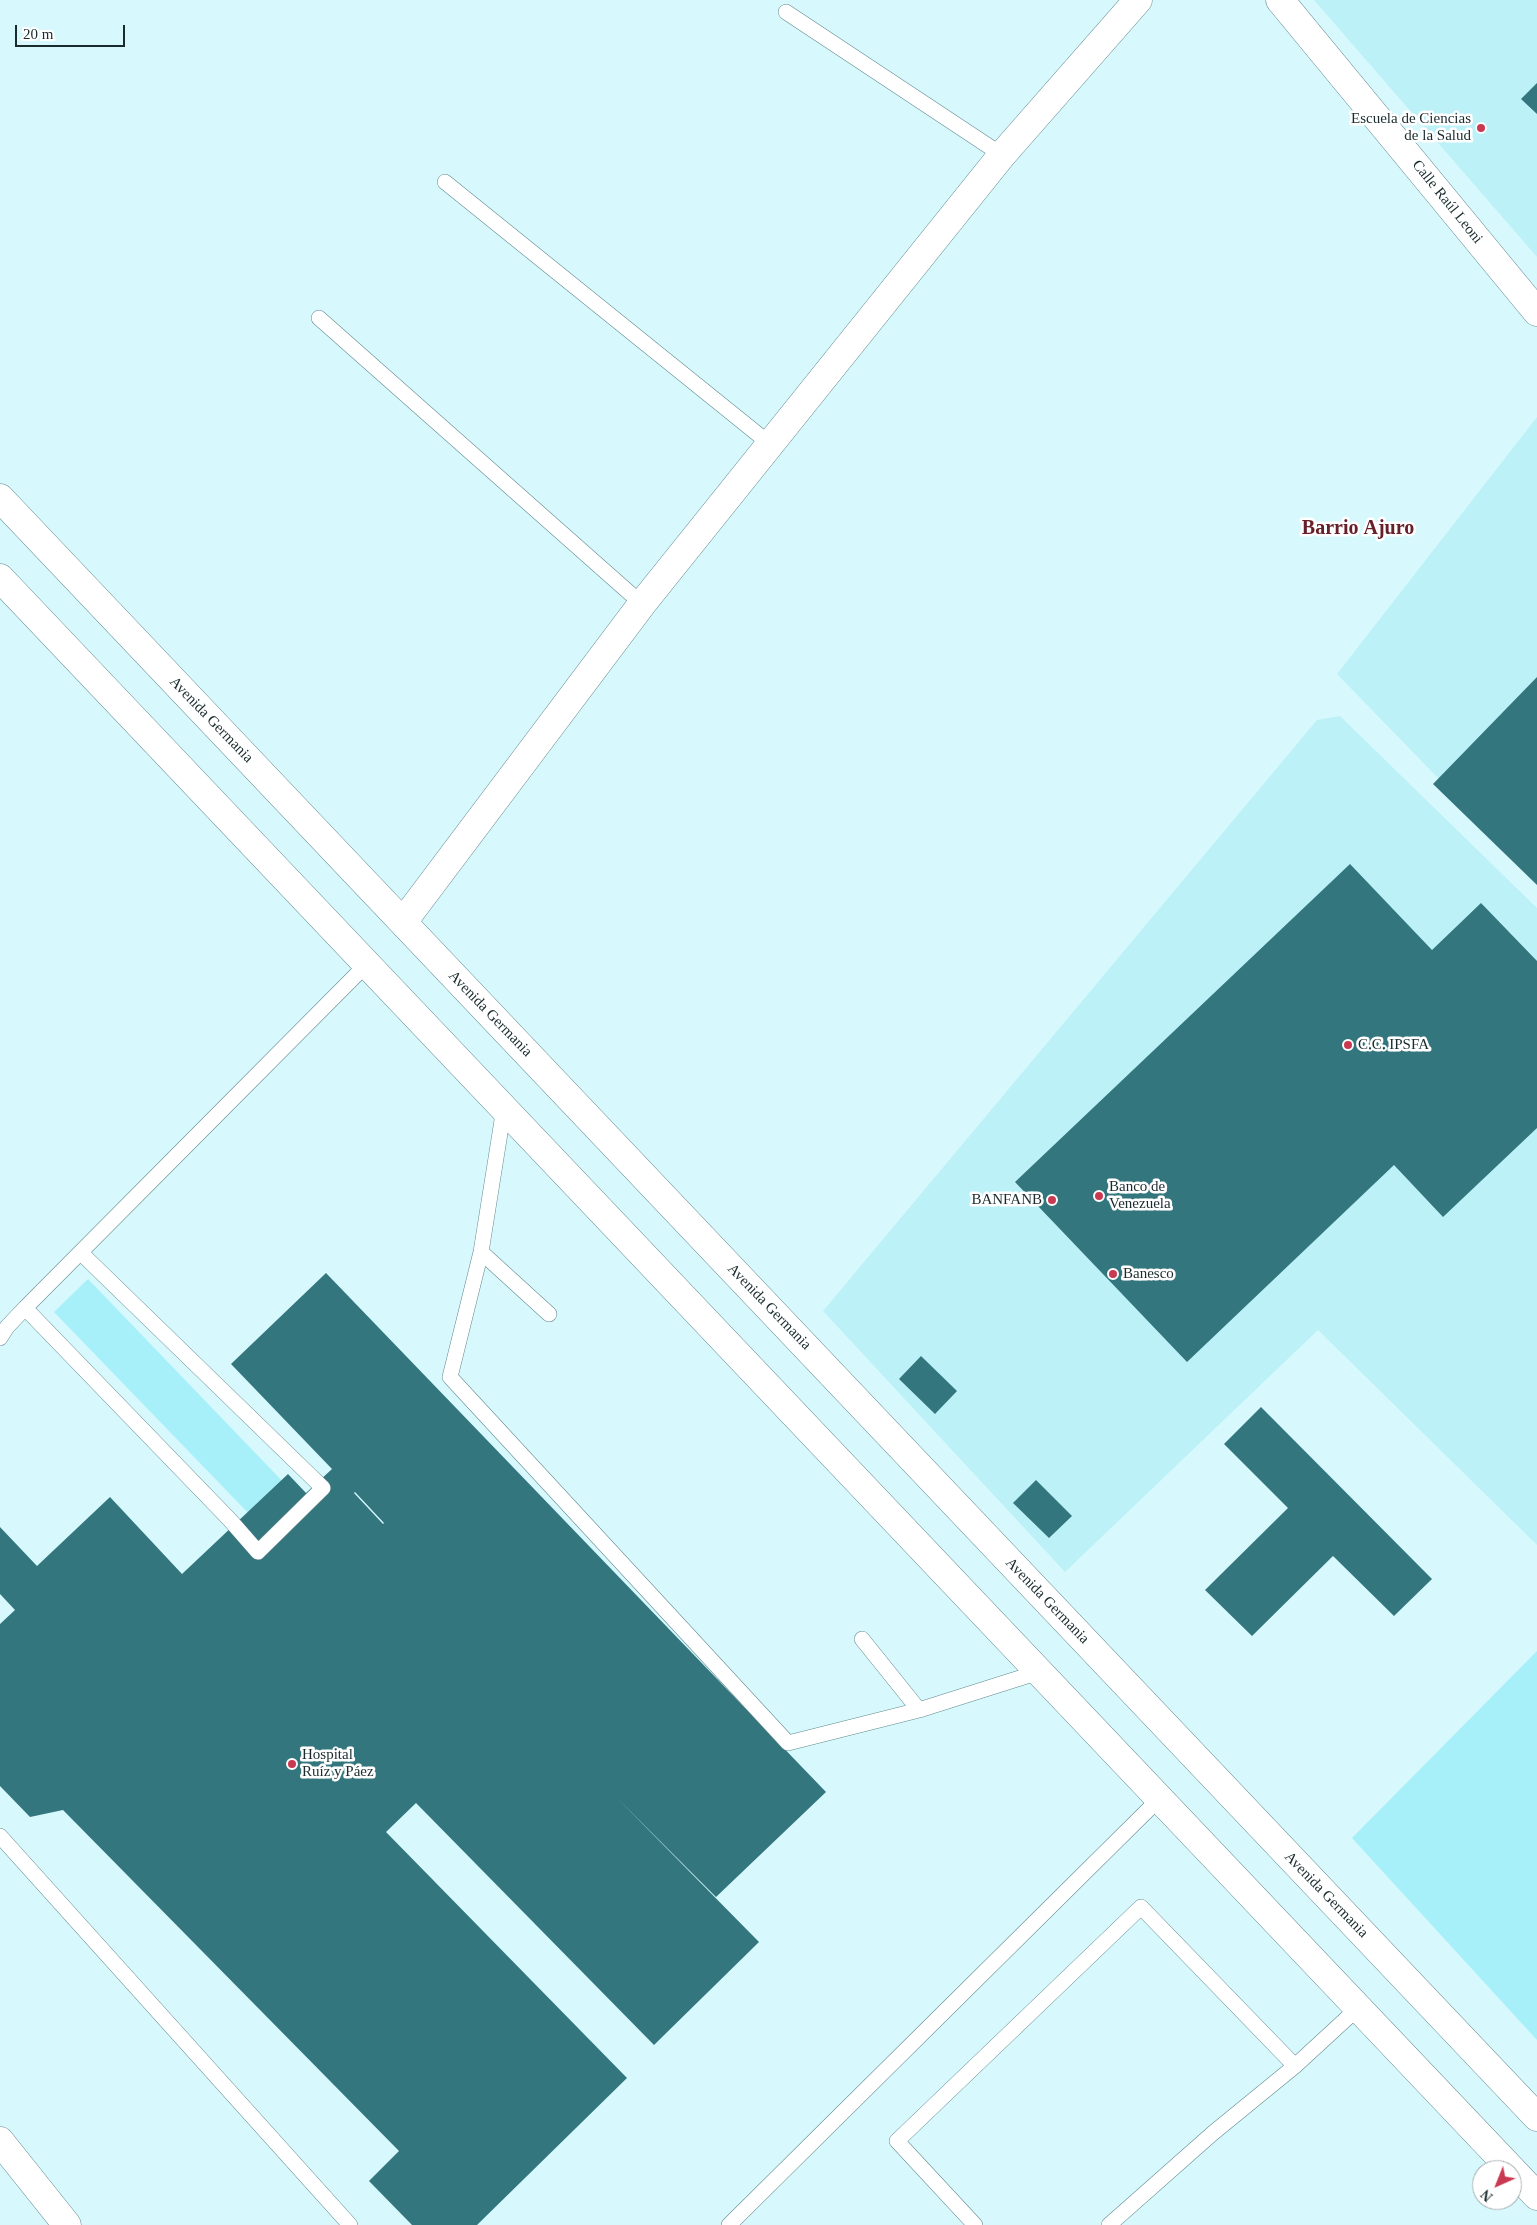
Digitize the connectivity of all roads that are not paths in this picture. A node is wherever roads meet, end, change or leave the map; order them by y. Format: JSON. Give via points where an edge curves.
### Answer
{"nodes":[{"id":1,"x":1138,"y":0,"type":"edge"},
{"id":2,"x":1280,"y":0,"type":"edge"},
{"id":3,"x":786,"y":12,"type":"dead end"},
{"id":4,"x":1002,"y":156,"type":"junction"},
{"id":5,"x":445,"y":182,"type":"dead end"},
{"id":6,"x":1537,"y":312,"type":"edge"},
{"id":7,"x":319,"y":318,"type":"dead end"},
{"id":8,"x":770,"y":444,"type":"junction"},
{"id":9,"x":0,"y":498,"type":"edge"},
{"id":10,"x":0,"y":578,"type":"edge"},
{"id":11,"x":642,"y":604,"type":"junction"},
{"id":12,"x":403,"y":922,"type":"junction"},
{"id":13,"x":367,"y":964,"type":"junction"},
{"id":14,"x":504,"y":1108,"type":"junction"},
{"id":15,"x":481,"y":1252,"type":"junction"},
{"id":16,"x":80,"y":1254,"type":"junction"},
{"id":17,"x":25,"y":1308,"type":"junction"},
{"id":18,"x":550,"y":1314,"type":"dead end"},
{"id":19,"x":0,"y":1338,"type":"edge"},
{"id":20,"x":862,"y":1639,"type":"dead end"},
{"id":21,"x":1039,"y":1672,"type":"junction"},
{"id":22,"x":919,"y":1710,"type":"junction"},
{"id":23,"x":1160,"y":1799,"type":"junction"},
{"id":24,"x":0,"y":1836,"type":"edge"},
{"id":25,"x":1358,"y":2008,"type":"junction"},
{"id":26,"x":1295,"y":2066,"type":"junction"},
{"id":27,"x":1537,"y":2117,"type":"edge"},
{"id":28,"x":0,"y":2141,"type":"edge"},
{"id":29,"x":1537,"y":2196,"type":"edge"},
{"id":30,"x":67,"y":2225,"type":"edge"},
{"id":31,"x":350,"y":2225,"type":"edge"},
{"id":32,"x":729,"y":2225,"type":"edge"},
{"id":33,"x":975,"y":2225,"type":"edge"},
{"id":34,"x":1109,"y":2225,"type":"edge"}],
"edges":[{"from":1,"to":4,"type":"street"},
{"from":2,"to":6,"type":"street","name":"Calle Raúl Leoni"},
{"from":3,"to":4,"type":"lane"},
{"from":4,"to":8,"type":"street"},
{"from":5,"to":8,"type":"lane"},
{"from":7,"to":11,"type":"lane"},
{"from":8,"to":11,"type":"street"},
{"from":9,"to":12,"type":"street","name":"Avenida Germania"},
{"from":10,"to":13,"type":"street"},
{"from":11,"to":12,"type":"street"},
{"from":12,"to":27,"type":"street","name":"Avenida Germania"},
{"from":13,"to":14,"type":"street"},
{"from":13,"to":16,"type":"lane"},
{"from":14,"to":15,"type":"lane"},
{"from":14,"to":21,"type":"street"},
{"from":15,"to":18,"type":"lane"},
{"from":15,"to":22,"type":"lane","via":[[450,1376],[788,1743]]},
{"from":16,"to":17,"type":"lane"},
{"from":16,"to":17,"type":"lane","via":[[323,1488],[258,1552]]},
{"from":17,"to":19,"type":"lane"},
{"from":20,"to":22,"type":"lane"},
{"from":21,"to":22,"type":"lane"},
{"from":21,"to":23,"type":"street"},
{"from":23,"to":25,"type":"street"},
{"from":23,"to":32,"type":"lane"},
{"from":24,"to":31,"type":"lane"},
{"from":25,"to":26,"type":"lane"},
{"from":25,"to":29,"type":"street"},
{"from":26,"to":33,"type":"lane","via":[[1141,1907],[897,2141]]},
{"from":26,"to":34,"type":"lane","via":[[1212,2133]]},
{"from":28,"to":30,"type":"street"}]}
